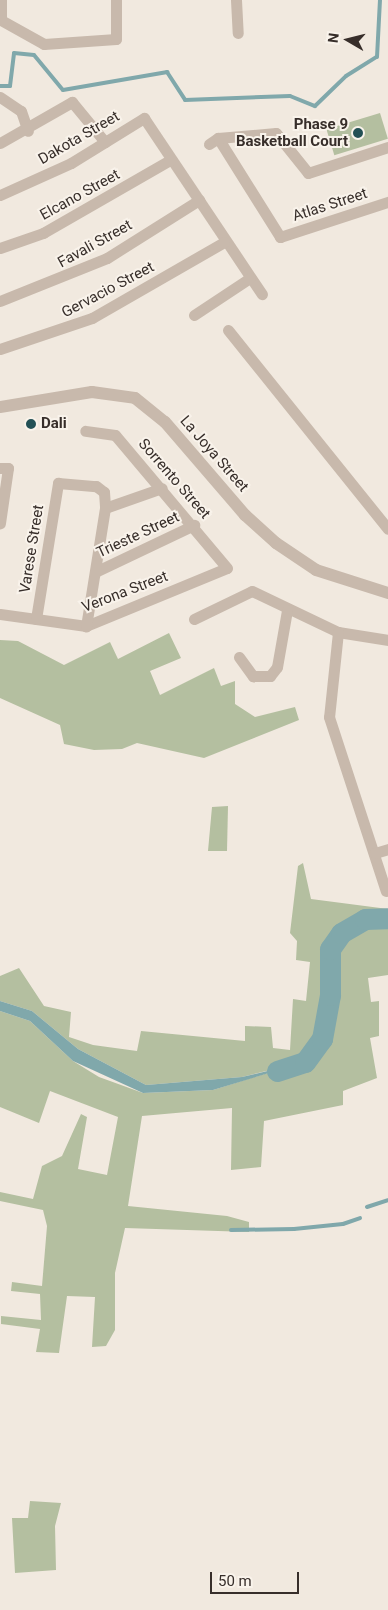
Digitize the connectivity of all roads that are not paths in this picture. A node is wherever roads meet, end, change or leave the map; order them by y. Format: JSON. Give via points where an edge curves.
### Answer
{"nodes":[{"id":1,"x":1,"y":0,"type":"edge"},
{"id":2,"x":116,"y":0,"type":"edge"},
{"id":3,"x":236,"y":0,"type":"edge"},
{"id":4,"x":1,"y":20,"type":"edge"},
{"id":5,"x":238,"y":33,"type":"dead end"},
{"id":6,"x":0,"y":97,"type":"edge"},
{"id":7,"x":28,"y":131,"type":"junction"},
{"id":8,"x":105,"y":142,"type":"junction"},
{"id":9,"x":0,"y":143,"type":"edge"},
{"id":10,"x":388,"y":147,"type":"edge"},
{"id":11,"x":170,"y":160,"type":"junction"},
{"id":12,"x":0,"y":195,"type":"edge"},
{"id":13,"x":199,"y":200,"type":"junction"},
{"id":14,"x":388,"y":202,"type":"edge"},
{"id":15,"x":224,"y":242,"type":"junction"},
{"id":16,"x":0,"y":248,"type":"edge"},
{"id":17,"x":250,"y":278,"type":"junction"},
{"id":18,"x":262,"y":294,"type":"dead end"},
{"id":19,"x":0,"y":301,"type":"edge"},
{"id":20,"x":194,"y":315,"type":"dead end"},
{"id":21,"x":228,"y":330,"type":"dead end"},
{"id":22,"x":0,"y":349,"type":"edge"},
{"id":23,"x":0,"y":407,"type":"edge"},
{"id":24,"x":85,"y":431,"type":"dead end"},
{"id":25,"x":0,"y":468,"type":"edge"},
{"id":26,"x":162,"y":488,"type":"junction"},
{"id":27,"x":105,"y":508,"type":"junction"},
{"id":28,"x":0,"y":522,"type":"edge"},
{"id":29,"x":194,"y":525,"type":"junction"},
{"id":30,"x":388,"y":529,"type":"edge"},
{"id":31,"x":227,"y":568,"type":"joint"},
{"id":32,"x":95,"y":572,"type":"junction"},
{"id":33,"x":388,"y":593,"type":"edge"},
{"id":34,"x":287,"y":610,"type":"junction"},
{"id":35,"x":0,"y":614,"type":"edge"},
{"id":36,"x":36,"y":619,"type":"junction"},
{"id":37,"x":194,"y":619,"type":"dead end"},
{"id":38,"x":86,"y":626,"type":"junction"},
{"id":39,"x":338,"y":632,"type":"junction"},
{"id":40,"x":388,"y":640,"type":"edge"},
{"id":41,"x":239,"y":657,"type":"dead end"},
{"id":42,"x":388,"y":849,"type":"edge"},
{"id":43,"x":375,"y":853,"type":"junction"},
{"id":44,"x":386,"y":891,"type":"dead end"}],
"edges":[{"from":1,"to":4,"type":"street"},
{"from":2,"to":4,"type":"street","via":[[116,39],[44,44]]},
{"from":3,"to":5,"type":"street"},
{"from":6,"to":7,"type":"street","via":[[21,110]]},
{"from":7,"to":8,"type":"street","via":[[72,102]]},
{"from":7,"to":9,"type":"street"},
{"from":8,"to":11,"type":"street","name":"Dakota Street","via":[[144,118]]},
{"from":8,"to":12,"type":"street","name":"Dakota Street","via":[[71,163]]},
{"from":10,"to":14,"type":"street","name":"Atlas Street","via":[[308,173],[276,133],[213,141],[280,237]]},
{"from":11,"to":13,"type":"street"},
{"from":11,"to":16,"type":"street","name":"Elcano Street","via":[[52,229]]},
{"from":13,"to":15,"type":"street"},
{"from":13,"to":19,"type":"street","name":"Favali Street","via":[[108,258]]},
{"from":15,"to":17,"type":"street"},
{"from":15,"to":22,"type":"street","name":"Gervacio Street","via":[[92,318]]},
{"from":17,"to":18,"type":"street"},
{"from":17,"to":20,"type":"street"},
{"from":21,"to":30,"type":"street"},
{"from":23,"to":33,"type":"street","name":"La Joya Street","via":[[92,392],[135,398],[165,422],[246,515],[276,543],[316,570]]},
{"from":24,"to":26,"type":"street","name":"Sorrento Street","via":[[115,435]]},
{"from":25,"to":28,"type":"street","via":[[8,468]]},
{"from":26,"to":27,"type":"street"},
{"from":26,"to":29,"type":"street","name":"Sorrento Street"},
{"from":27,"to":32,"type":"street"},
{"from":27,"to":36,"type":"street","name":"Varese Street","via":[[104,492],[96,486],[58,483]]},
{"from":29,"to":31,"type":"street","name":"Sorrento Street"},
{"from":29,"to":32,"type":"street","name":"Trieste Street"},
{"from":31,"to":38,"type":"street","name":"Verona Street"},
{"from":32,"to":38,"type":"street"},
{"from":34,"to":37,"type":"street","via":[[252,592]]},
{"from":34,"to":39,"type":"street"},
{"from":34,"to":41,"type":"street","via":[[277,667],[270,676],[253,676]]},
{"from":35,"to":36,"type":"street","name":"Verona Street"},
{"from":36,"to":38,"type":"street","name":"Verona Street"},
{"from":39,"to":40,"type":"street"},
{"from":39,"to":43,"type":"street","via":[[329,717]]},
{"from":42,"to":43,"type":"street"},
{"from":43,"to":44,"type":"street"}]}
